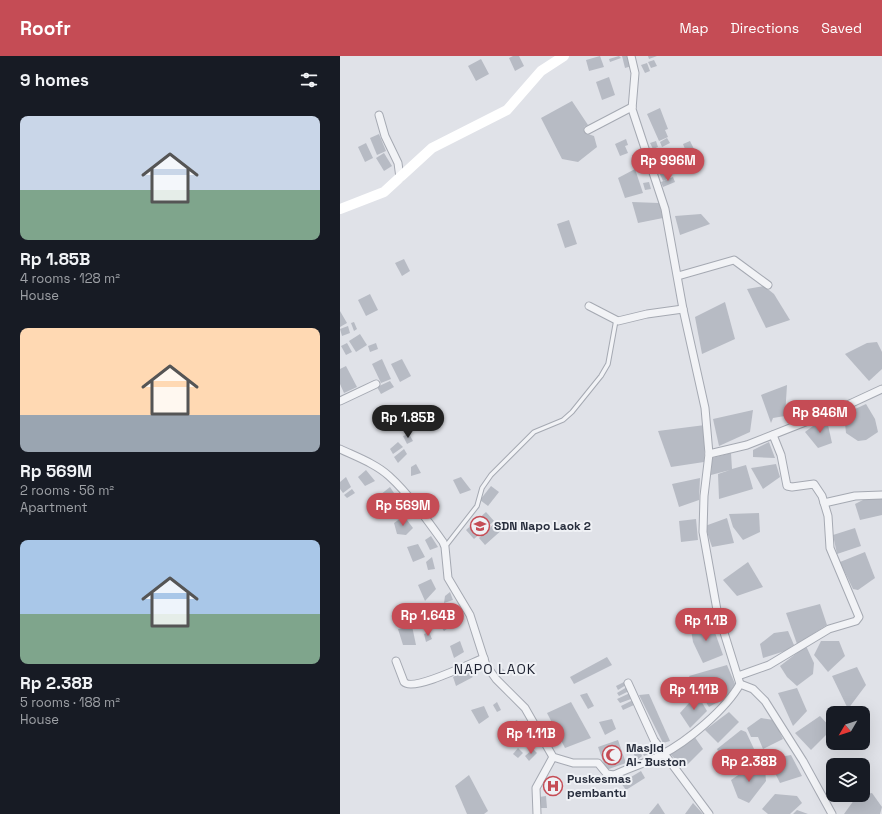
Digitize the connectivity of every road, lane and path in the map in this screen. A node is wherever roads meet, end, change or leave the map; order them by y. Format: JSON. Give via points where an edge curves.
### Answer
{"nodes":[{"id":1,"x":564,"y":56,"type":"edge"},
{"id":2,"x":631,"y":56,"type":"edge"},
{"id":3,"x":632,"y":107,"type":"junction"},
{"id":4,"x":379,"y":115,"type":"dead end"},
{"id":5,"x":588,"y":130,"type":"dead end"},
{"id":6,"x":400,"y":178,"type":"junction"},
{"id":7,"x":340,"y":209,"type":"edge"},
{"id":8,"x":678,"y":276,"type":"junction"},
{"id":9,"x":768,"y":285,"type":"dead end"},
{"id":10,"x":589,"y":306,"type":"dead end"},
{"id":11,"x":683,"y":309,"type":"junction"},
{"id":12,"x":616,"y":320,"type":"junction"},
{"id":13,"x":376,"y":384,"type":"dead end"},
{"id":14,"x":882,"y":389,"type":"edge"},
{"id":15,"x":340,"y":401,"type":"edge"},
{"id":16,"x":773,"y":435,"type":"junction"},
{"id":17,"x":340,"y":449,"type":"edge"},
{"id":18,"x":709,"y":454,"type":"junction"},
{"id":19,"x":882,"y":495,"type":"edge"},
{"id":20,"x":824,"y":503,"type":"junction"},
{"id":21,"x":445,"y":547,"type":"junction"},
{"id":22,"x":484,"y":658,"type":"junction"},
{"id":23,"x":396,"y":661,"type":"dead end"},
{"id":24,"x":738,"y":676,"type":"junction"},
{"id":25,"x":628,"y":683,"type":"dead end"},
{"id":26,"x":740,"y":684,"type":"junction"},
{"id":27,"x":663,"y":754,"type":"junction"},
{"id":28,"x":553,"y":757,"type":"junction"},
{"id":29,"x":537,"y":814,"type":"edge"},
{"id":30,"x":709,"y":814,"type":"edge"},
{"id":31,"x":832,"y":814,"type":"edge"}],
"edges":[{"from":1,"to":6,"type":"street","via":[[541,71],[507,110],[432,148]]},
{"from":2,"to":3,"type":"street","via":[[635,73]]},
{"from":3,"to":5,"type":"street"},
{"from":3,"to":8,"type":"street","via":[[666,209]]},
{"from":4,"to":6,"type":"street","via":[[385,136],[398,163]]},
{"from":6,"to":7,"type":"street","via":[[376,196]]},
{"from":8,"to":9,"type":"street","via":[[734,260]]},
{"from":8,"to":11,"type":"street"},
{"from":10,"to":12,"type":"street"},
{"from":11,"to":12,"type":"street"},
{"from":11,"to":18,"type":"street","via":[[705,408]]},
{"from":12,"to":21,"type":"lane","via":[[608,364],[601,376],[572,412],[563,420],[534,432],[491,475],[482,488],[477,506]]},
{"from":13,"to":15,"type":"street"},
{"from":14,"to":16,"type":"street"},
{"from":16,"to":18,"type":"street","via":[[735,449]]},
{"from":16,"to":20,"type":"street","via":[[781,455],[787,486],[814,484],[819,489]]},
{"from":17,"to":21,"type":"street","via":[[363,459],[388,475],[432,526]]},
{"from":18,"to":24,"type":"street","via":[[702,532],[716,610]]},
{"from":19,"to":20,"type":"street","via":[[855,496]]},
{"from":20,"to":24,"type":"street","via":[[830,548],[859,619],[829,629],[769,665]]},
{"from":21,"to":22,"type":"street","via":[[448,578],[470,615]]},
{"from":22,"to":23,"type":"street","via":[[412,685],[404,682]]},
{"from":22,"to":28,"type":"street","via":[[496,679],[528,712]]},
{"from":24,"to":26,"type":"street"},
{"from":25,"to":27,"type":"street"},
{"from":26,"to":27,"type":"street","via":[[727,703],[702,726]]},
{"from":26,"to":31,"type":"street","via":[[753,689],[765,701],[803,761]]},
{"from":27,"to":28,"type":"street","via":[[611,775],[598,763],[573,763]]},
{"from":27,"to":30,"type":"street"},
{"from":28,"to":29,"type":"street","via":[[536,788]]}]}
